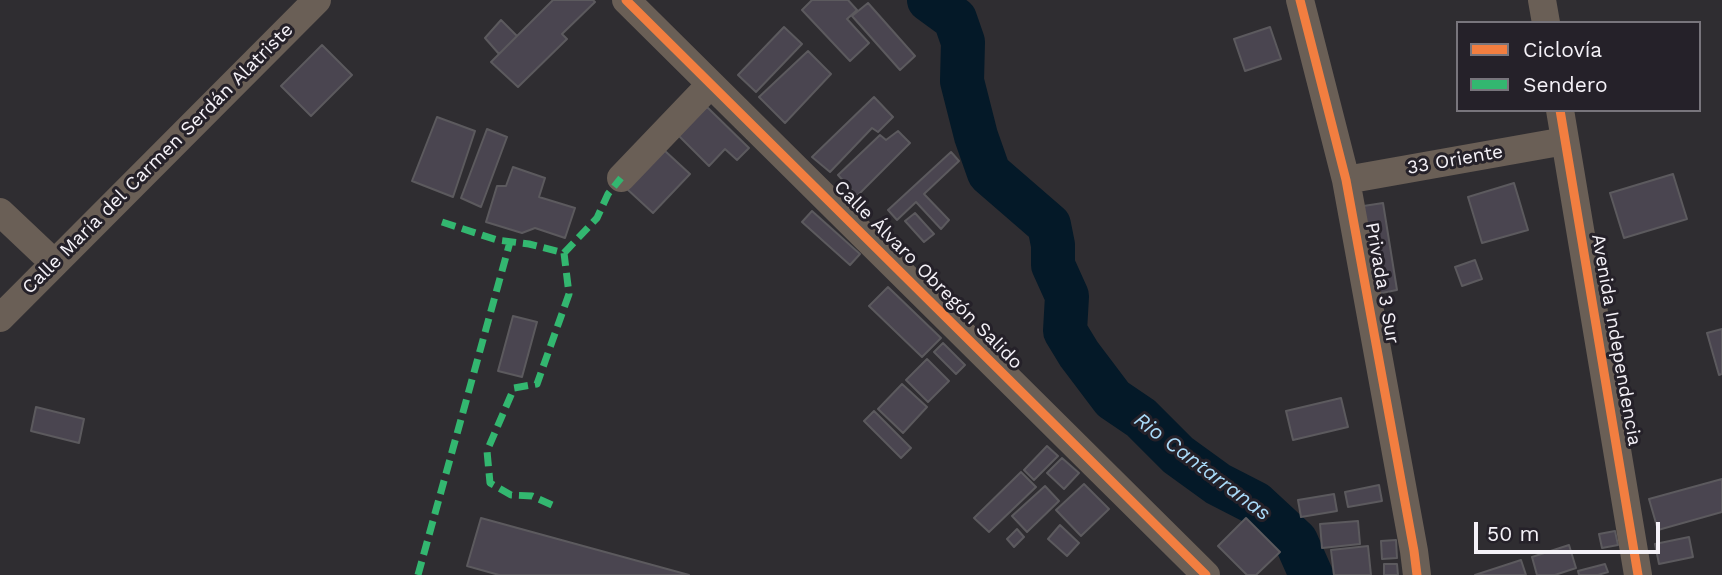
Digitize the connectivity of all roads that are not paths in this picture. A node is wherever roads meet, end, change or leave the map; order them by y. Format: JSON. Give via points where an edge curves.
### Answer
{"nodes":[{"id":1,"x":317,"y":0,"type":"edge"},
{"id":2,"x":626,"y":0,"type":"edge"},
{"id":3,"x":1300,"y":0,"type":"edge"},
{"id":4,"x":1542,"y":0,"type":"edge"},
{"id":5,"x":1546,"y":21,"type":"edge"},
{"id":6,"x":710,"y":85,"type":"junction"},
{"id":7,"x":1560,"y":112,"type":"edge"},
{"id":8,"x":1565,"y":141,"type":"junction"},
{"id":9,"x":621,"y":178,"type":"dead end"},
{"id":10,"x":1346,"y":180,"type":"junction"},
{"id":11,"x":0,"y":212,"type":"edge"},
{"id":12,"x":54,"y":263,"type":"junction"},
{"id":13,"x":0,"y":318,"type":"edge"},
{"id":14,"x":1206,"y":575,"type":"edge"},
{"id":15,"x":1417,"y":575,"type":"edge"},
{"id":16,"x":1638,"y":575,"type":"edge"}],
"edges":[{"from":1,"to":12,"type":"street","name":"Calle María del Carmen Serdán Alatriste"},
{"from":2,"to":6,"type":"street","name":"Calle Álvaro Obregón Salido"},
{"from":3,"to":10,"type":"street","name":"Privada 3 Sur"},
{"from":4,"to":5,"type":"street"},
{"from":6,"to":9,"type":"street"},
{"from":6,"to":14,"type":"street","name":"Calle Álvaro Obregón Salido"},
{"from":7,"to":8,"type":"street","name":"Avenida Independencia"},
{"from":8,"to":10,"type":"street","name":"33 Oriente"},
{"from":8,"to":16,"type":"street","name":"Avenida Independencia"},
{"from":10,"to":15,"type":"street","name":"Privada 3 Sur"},
{"from":11,"to":12,"type":"street"},
{"from":12,"to":13,"type":"street","name":"Calle María del Carmen Serdán Alatriste"}]}
